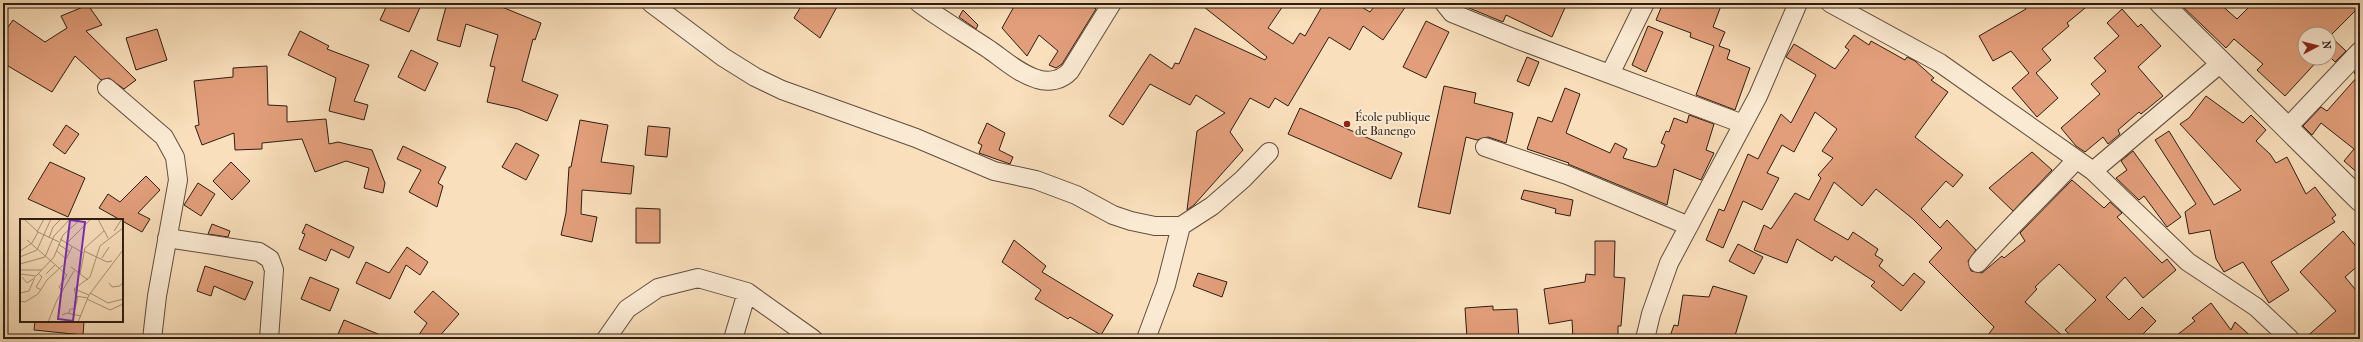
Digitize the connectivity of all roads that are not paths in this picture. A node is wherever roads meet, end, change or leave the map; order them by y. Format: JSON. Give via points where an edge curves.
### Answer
{"nodes":[{"id":1,"x":651,"y":3,"type":"edge"},
{"id":2,"x":919,"y":3,"type":"edge"},
{"id":3,"x":1112,"y":3,"type":"edge"},
{"id":4,"x":1444,"y":3,"type":"edge"},
{"id":5,"x":1646,"y":3,"type":"edge"},
{"id":6,"x":1798,"y":3,"type":"edge"},
{"id":7,"x":1830,"y":3,"type":"edge"},
{"id":8,"x":2161,"y":3,"type":"edge"},
{"id":9,"x":673,"y":9,"type":"edge"},
{"id":10,"x":2360,"y":51,"type":"edge"},
{"id":11,"x":2222,"y":62,"type":"junction"},
{"id":12,"x":1610,"y":74,"type":"junction"},
{"id":13,"x":107,"y":88,"type":"dead end"},
{"id":14,"x":1743,"y":124,"type":"junction"},
{"id":15,"x":2286,"y":129,"type":"junction"},
{"id":16,"x":1486,"y":147,"type":"dead end"},
{"id":17,"x":1269,"y":152,"type":"dead end"},
{"id":18,"x":2076,"y":160,"type":"junction"},
{"id":19,"x":2093,"y":171,"type":"junction"},
{"id":20,"x":2360,"y":200,"type":"edge"},
{"id":21,"x":1181,"y":226,"type":"junction"},
{"id":22,"x":1689,"y":226,"type":"junction"},
{"id":23,"x":167,"y":238,"type":"junction"},
{"id":24,"x":1978,"y":263,"type":"dead end"},
{"id":25,"x":747,"y":292,"type":"junction"},
{"id":26,"x":152,"y":339,"type":"edge"},
{"id":27,"x":269,"y":339,"type":"edge"},
{"id":28,"x":606,"y":339,"type":"edge"},
{"id":29,"x":733,"y":339,"type":"edge"},
{"id":30,"x":813,"y":339,"type":"edge"},
{"id":31,"x":1146,"y":339,"type":"edge"},
{"id":32,"x":1645,"y":339,"type":"edge"},
{"id":33,"x":2290,"y":339,"type":"edge"}],
"edges":[{"from":1,"to":9,"type":"street"},
{"from":2,"to":3,"type":"street","via":[[1021,71],[1036,79],[1047,81],[1064,77],[1070,71]]},
{"from":4,"to":12,"type":"street","via":[[1452,13]]},
{"from":5,"to":12,"type":"street"},
{"from":6,"to":14,"type":"street","via":[[1758,96]]},
{"from":7,"to":18,"type":"street","via":[[1940,63]]},
{"from":8,"to":11,"type":"street"},
{"from":9,"to":21,"type":"street","via":[[723,57],[754,77],[782,90],[916,138],[994,172],[1036,180],[1076,195],[1113,215],[1155,226]]},
{"from":10,"to":15,"type":"street"},
{"from":11,"to":15,"type":"street"},
{"from":11,"to":19,"type":"street"},
{"from":12,"to":14,"type":"street"},
{"from":13,"to":23,"type":"street","via":[[164,137],[175,157],[178,180]]},
{"from":14,"to":22,"type":"street"},
{"from":15,"to":20,"type":"street"},
{"from":16,"to":22,"type":"street","via":[[1567,175]]},
{"from":17,"to":21,"type":"street","via":[[1212,206]]},
{"from":18,"to":19,"type":"street"},
{"from":18,"to":24,"type":"street"},
{"from":19,"to":33,"type":"street","via":[[2188,262],[2256,307]]},
{"from":21,"to":31,"type":"street","via":[[1166,286]]},
{"from":22,"to":32,"type":"street","via":[[1669,263]]},
{"from":23,"to":26,"type":"street"},
{"from":23,"to":27,"type":"street","via":[[259,252],[270,259],[274,270]]},
{"from":25,"to":28,"type":"street","via":[[698,278],[658,288],[627,309]]},
{"from":25,"to":29,"type":"street"},
{"from":25,"to":30,"type":"street"}]}
